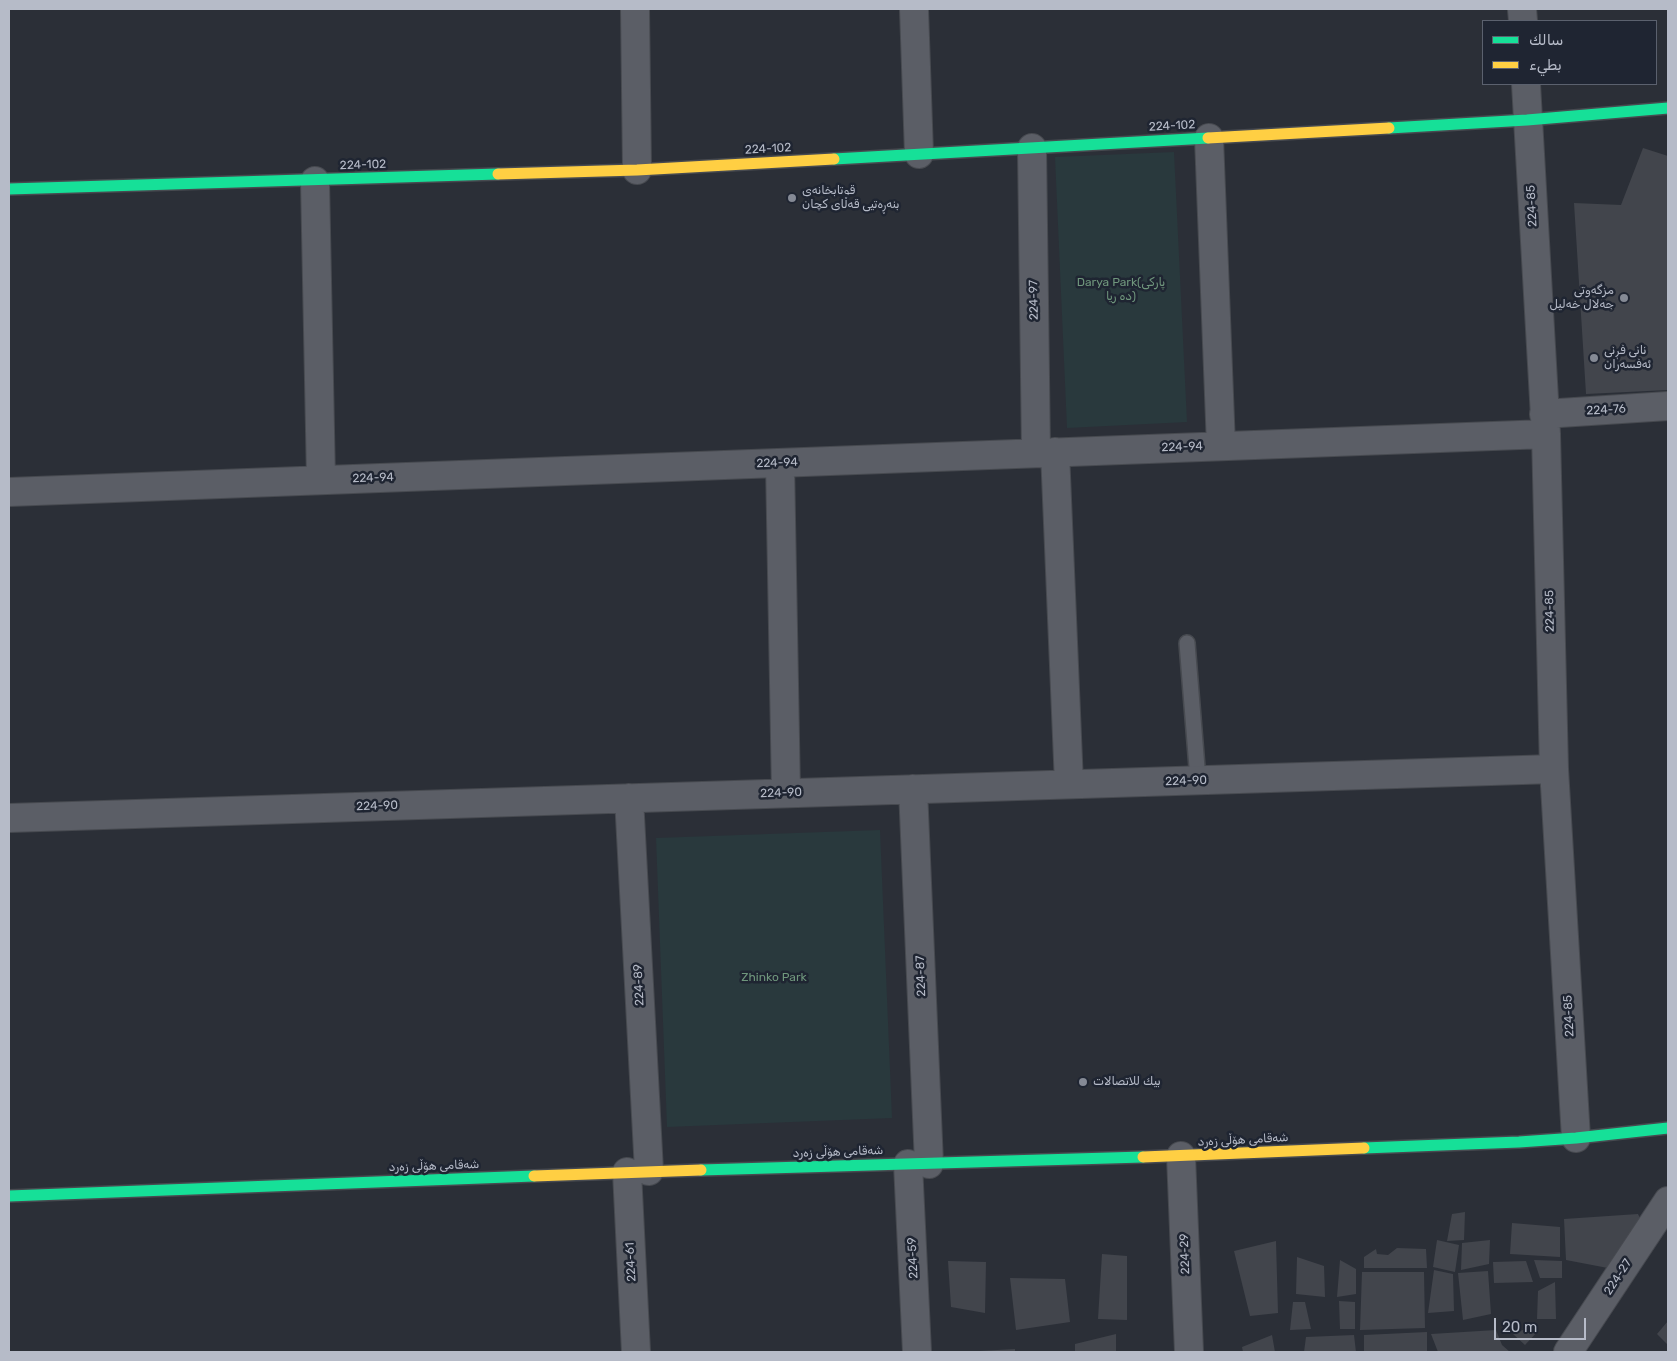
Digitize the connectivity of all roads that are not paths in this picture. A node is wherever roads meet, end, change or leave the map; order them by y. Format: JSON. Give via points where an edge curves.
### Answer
{"nodes":[{"id":1,"x":635,"y":9,"type":"edge"},
{"id":2,"x":914,"y":9,"type":"edge"},
{"id":3,"x":1526,"y":85,"type":"edge"},
{"id":4,"x":1668,"y":108,"type":"edge"},
{"id":5,"x":1527,"y":120,"type":"junction"},
{"id":6,"x":1209,"y":138,"type":"junction"},
{"id":7,"x":1032,"y":148,"type":"junction"},
{"id":8,"x":919,"y":154,"type":"junction"},
{"id":9,"x":637,"y":170,"type":"junction"},
{"id":10,"x":315,"y":181,"type":"junction"},
{"id":11,"x":9,"y":189,"type":"edge"},
{"id":12,"x":1668,"y":406,"type":"edge"},
{"id":13,"x":1545,"y":424,"type":"junction"},
{"id":14,"x":1221,"y":446,"type":"junction"},
{"id":15,"x":1046,"y":453,"type":"junction"},
{"id":16,"x":780,"y":462,"type":"junction"},
{"id":17,"x":321,"y":480,"type":"junction"},
{"id":18,"x":9,"y":492,"type":"edge"},
{"id":19,"x":1187,"y":643,"type":"dead end"},
{"id":20,"x":1554,"y":769,"type":"junction"},
{"id":21,"x":1198,"y":780,"type":"junction"},
{"id":22,"x":1069,"y":784,"type":"junction"},
{"id":23,"x":913,"y":789,"type":"junction"},
{"id":24,"x":786,"y":793,"type":"junction"},
{"id":25,"x":629,"y":798,"type":"junction"},
{"id":26,"x":9,"y":818,"type":"edge"},
{"id":27,"x":1668,"y":1128,"type":"edge"},
{"id":28,"x":1576,"y":1138,"type":"junction"},
{"id":29,"x":1182,"y":1156,"type":"junction"},
{"id":30,"x":919,"y":1164,"type":"junction"},
{"id":31,"x":638,"y":1172,"type":"junction"},
{"id":32,"x":9,"y":1196,"type":"edge"},
{"id":33,"x":1668,"y":1201,"type":"edge"},
{"id":34,"x":636,"y":1352,"type":"edge"},
{"id":35,"x":917,"y":1352,"type":"edge"},
{"id":36,"x":1189,"y":1352,"type":"edge"},
{"id":37,"x":1568,"y":1352,"type":"edge"}],
"edges":[{"from":1,"to":9,"type":"street"},
{"from":2,"to":8,"type":"street"},
{"from":3,"to":5,"type":"street","name":"224-85"},
{"from":4,"to":5,"type":"street","name":"224-102"},
{"from":5,"to":6,"type":"street","name":"224-102"},
{"from":5,"to":13,"type":"street","name":"224-85"},
{"from":6,"to":7,"type":"street","name":"224-102"},
{"from":6,"to":14,"type":"street"},
{"from":7,"to":8,"type":"street","name":"224-102"},
{"from":7,"to":15,"type":"street","name":"224-97"},
{"from":8,"to":9,"type":"street","name":"224-102"},
{"from":9,"to":10,"type":"street","name":"224-102"},
{"from":10,"to":11,"type":"street","name":"224-102"},
{"from":10,"to":17,"type":"street"},
{"from":12,"to":13,"type":"street","name":"224-76"},
{"from":13,"to":14,"type":"street","name":"224-94"},
{"from":13,"to":20,"type":"street","name":"224-85"},
{"from":14,"to":15,"type":"street","name":"224-94"},
{"from":15,"to":16,"type":"street","name":"224-94"},
{"from":15,"to":22,"type":"street","name":"224-97"},
{"from":16,"to":17,"type":"street","name":"224-94"},
{"from":16,"to":24,"type":"street"},
{"from":17,"to":18,"type":"street","name":"224-94"},
{"from":19,"to":21,"type":"lane"},
{"from":20,"to":21,"type":"street","name":"224-90"},
{"from":20,"to":28,"type":"street","name":"224-85"},
{"from":21,"to":22,"type":"street","name":"224-90"},
{"from":22,"to":23,"type":"street","name":"224-90"},
{"from":23,"to":24,"type":"street","name":"224-90"},
{"from":23,"to":30,"type":"street","name":"224-87"},
{"from":24,"to":25,"type":"street","name":"224-90"},
{"from":25,"to":26,"type":"street","name":"224-90"},
{"from":25,"to":31,"type":"street","name":"224-89"},
{"from":27,"to":28,"type":"street","name":"شەقامی هۆڵی زەرد"},
{"from":28,"to":29,"type":"street","name":"شەقامی هۆڵی زەرد"},
{"from":29,"to":30,"type":"street","name":"شەقامی هۆڵی زەرد"},
{"from":29,"to":36,"type":"street","name":"224-29"},
{"from":30,"to":31,"type":"street","name":"شەقامی هۆڵی زەرد"},
{"from":30,"to":35,"type":"street","name":"224-59"},
{"from":31,"to":32,"type":"street","name":"شەقامی هۆڵی زەرد"},
{"from":31,"to":34,"type":"street","name":"224-61"},
{"from":33,"to":37,"type":"street","name":"224-27"}]}
